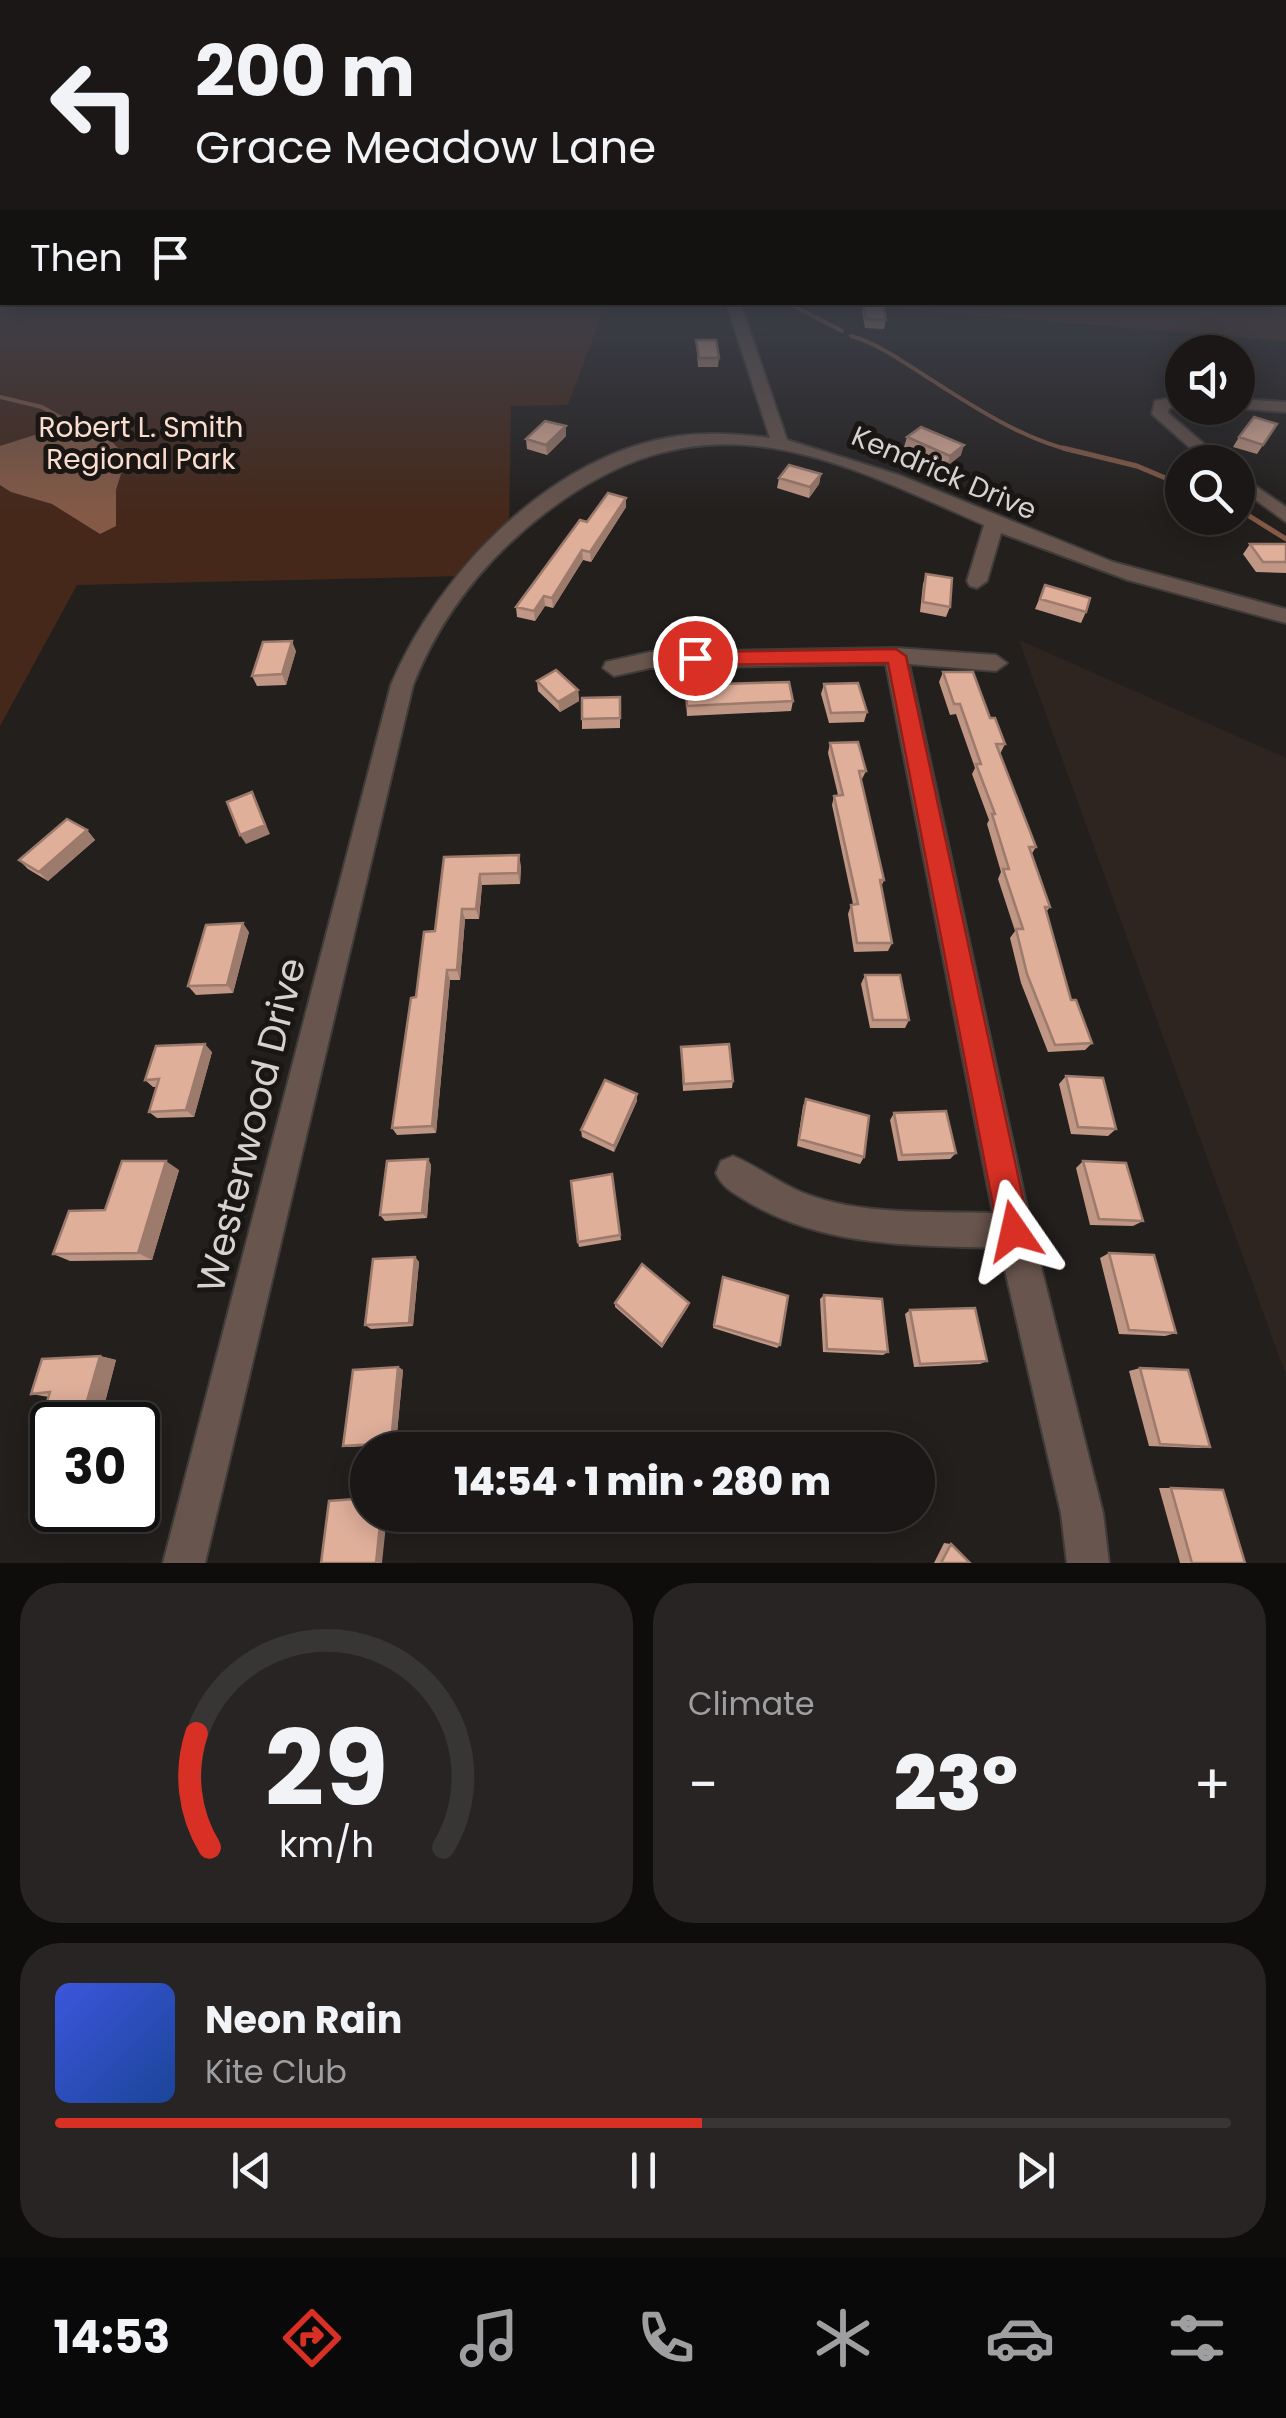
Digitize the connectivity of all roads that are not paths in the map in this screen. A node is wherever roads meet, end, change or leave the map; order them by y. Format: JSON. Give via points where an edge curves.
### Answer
{"nodes":[{"id":1,"x":756,"y":368,"type":"edge"},
{"id":2,"x":1255,"y":405,"type":"edge"},
{"id":3,"x":1286,"y":407,"type":"edge"},
{"id":4,"x":1173,"y":425,"type":"edge"},
{"id":5,"x":779,"y":444,"type":"junction"},
{"id":6,"x":1196,"y":445,"type":"edge"},
{"id":7,"x":1255,"y":492,"type":"edge"},
{"id":8,"x":1286,"y":516,"type":"edge"},
{"id":9,"x":994,"y":524,"type":"junction"},
{"id":10,"x":976,"y":581,"type":"dead end"},
{"id":11,"x":1286,"y":616,"type":"edge"},
{"id":12,"x":896,"y":656,"type":"junction"},
{"id":13,"x":996,"y":664,"type":"dead end"},
{"id":14,"x":614,"y":668,"type":"dead end"},
{"id":15,"x":396,"y":708,"type":"joint"},
{"id":16,"x":733,"y":1173,"type":"dead end"},
{"id":17,"x":1014,"y":1231,"type":"junction"},
{"id":18,"x":184,"y":1563,"type":"edge"},
{"id":19,"x":1088,"y":1563,"type":"edge"}],
"edges":[{"from":1,"to":5,"type":"street"},
{"from":2,"to":3,"type":"street"},
{"from":4,"to":6,"type":"street"},
{"from":5,"to":9,"type":"street","name":"Kendrick Drive","via":[[851,461]]},
{"from":5,"to":15,"type":"street","name":"Kendrick Drive","via":[[662,444],[618,458],[564,490],[464,576],[412,659]]},
{"from":7,"to":8,"type":"street"},
{"from":9,"to":10,"type":"street"},
{"from":9,"to":11,"type":"street","name":"Kendrick Drive","via":[[1115,570]]},
{"from":12,"to":13,"type":"street"},
{"from":12,"to":14,"type":"street","via":[[665,660]]},
{"from":12,"to":17,"type":"street"},
{"from":15,"to":18,"type":"street","name":"Westerwood Drive"},
{"from":16,"to":17,"type":"street","via":[[774,1198],[852,1223]]},
{"from":17,"to":19,"type":"street"}]}
